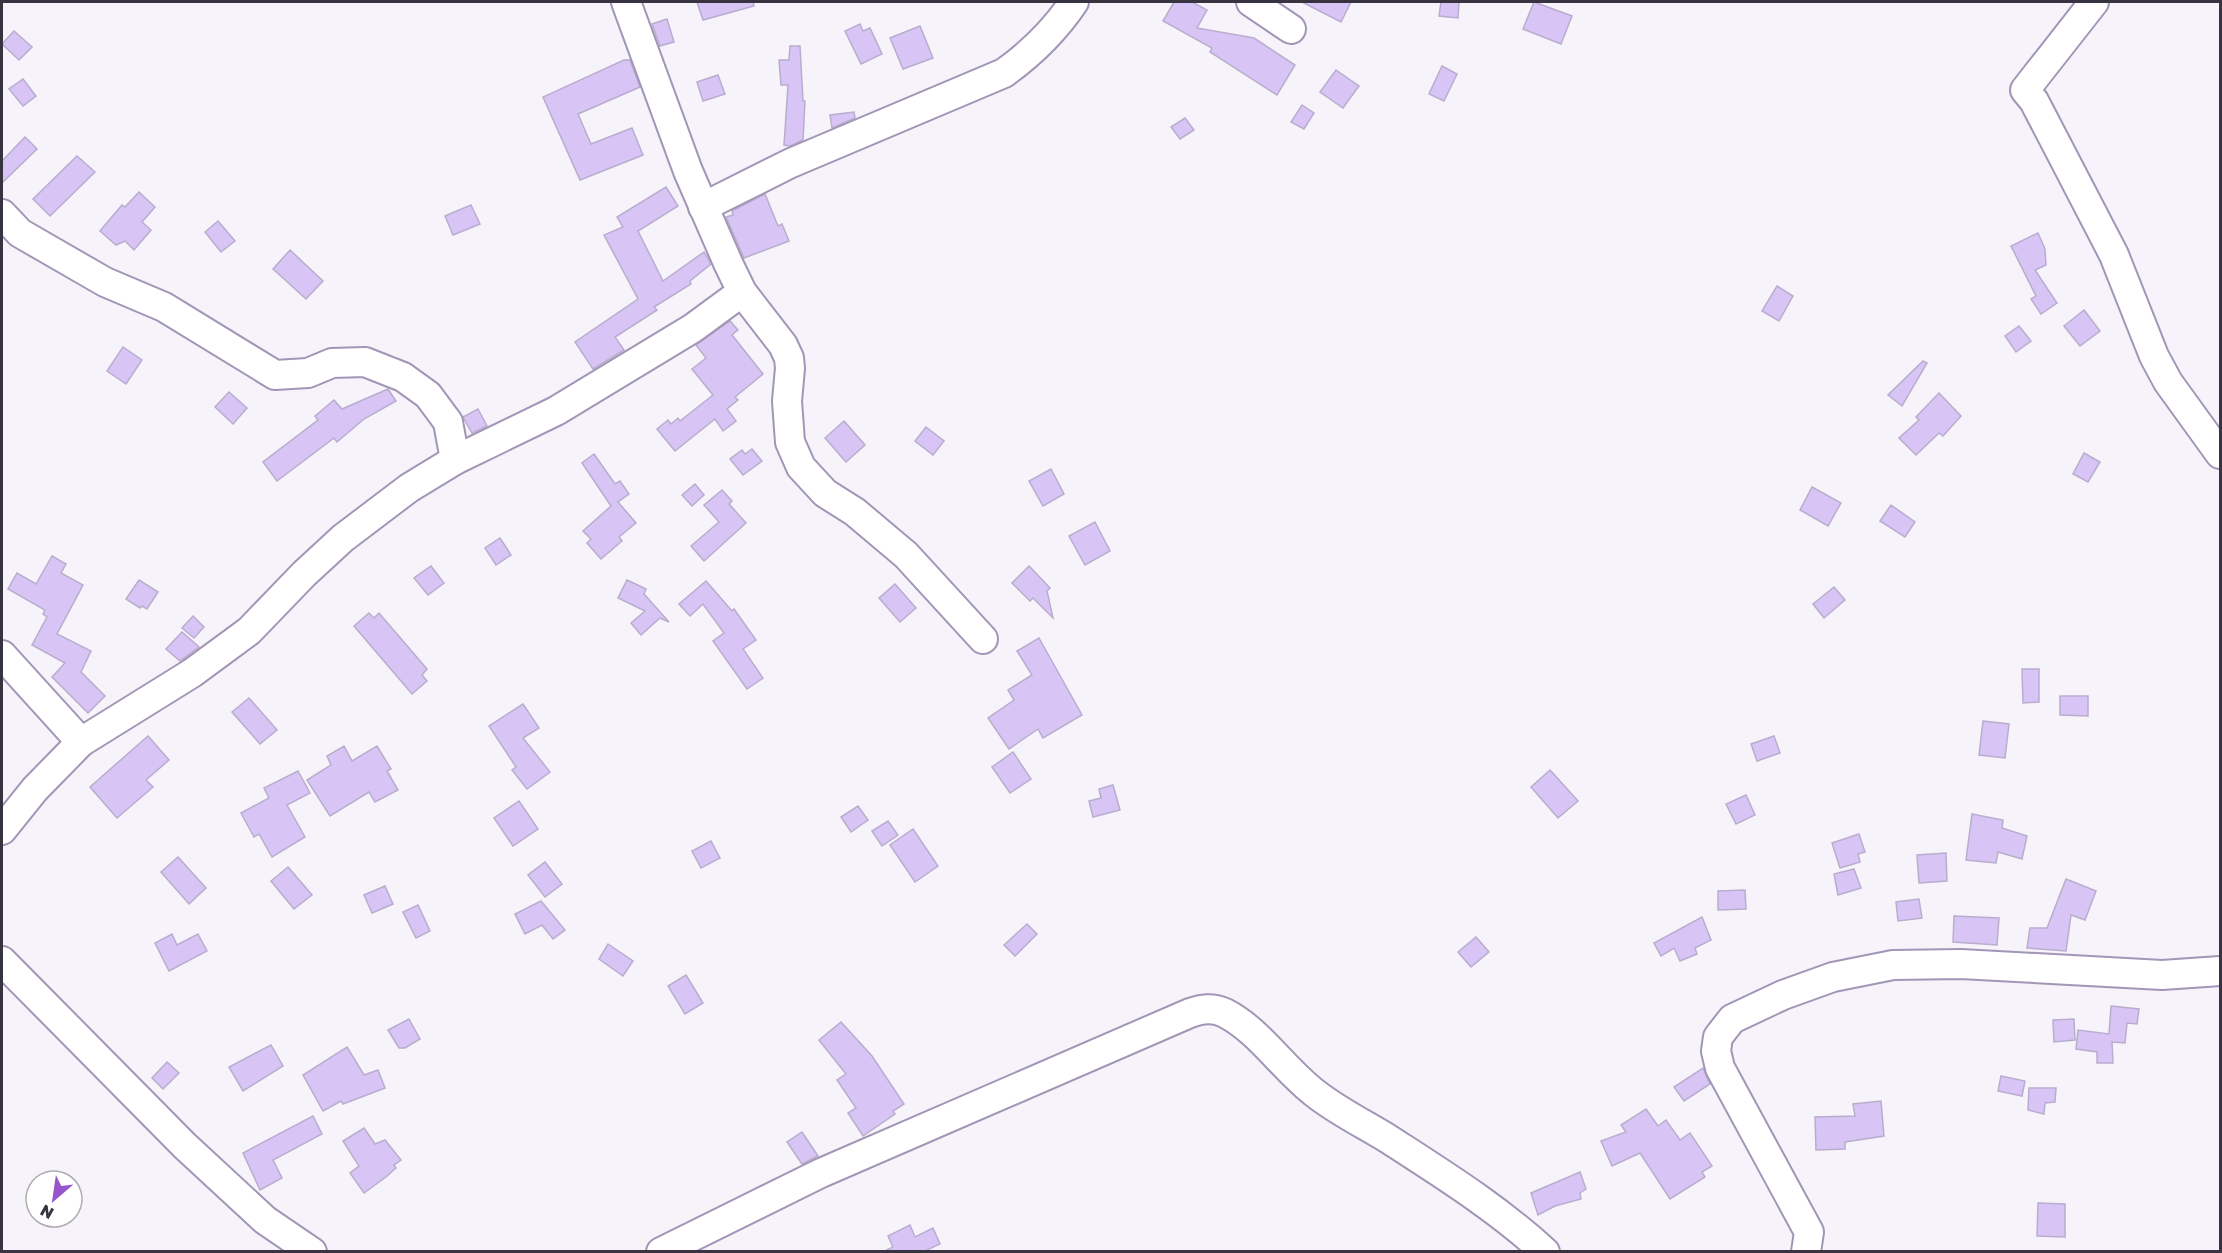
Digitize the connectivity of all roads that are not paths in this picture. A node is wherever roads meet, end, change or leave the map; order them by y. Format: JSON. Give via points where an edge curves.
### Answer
{"nodes":[{"id":1,"x":626,"y":2,"type":"edge"},
{"id":2,"x":1074,"y":2,"type":"edge"},
{"id":3,"x":1251,"y":2,"type":"edge"},
{"id":4,"x":2094,"y":2,"type":"edge"},
{"id":5,"x":1291,"y":29,"type":"dead end"},
{"id":6,"x":703,"y":207,"type":"junction"},
{"id":7,"x":2,"y":214,"type":"edge"},
{"id":8,"x":742,"y":292,"type":"junction"},
{"id":9,"x":2220,"y":454,"type":"edge"},
{"id":10,"x":455,"y":460,"type":"junction"},
{"id":11,"x":983,"y":639,"type":"dead end"},
{"id":12,"x":2,"y":655,"type":"edge"},
{"id":13,"x":81,"y":742,"type":"junction"},
{"id":14,"x":2,"y":830,"type":"edge"},
{"id":15,"x":2,"y":961,"type":"edge"},
{"id":16,"x":2220,"y":971,"type":"edge"},
{"id":17,"x":312,"y":1251,"type":"edge"},
{"id":18,"x":661,"y":1251,"type":"edge"},
{"id":19,"x":1545,"y":1251,"type":"edge"},
{"id":20,"x":1806,"y":1251,"type":"edge"}],
"edges":[{"from":1,"to":6,"type":"street"},
{"from":2,"to":6,"type":"street","via":[[1028,55],[1004,73],[791,163]]},
{"from":3,"to":5,"type":"street"},
{"from":4,"to":9,"type":"street","via":[[2025,90],[2114,255],[2154,356]]},
{"from":6,"to":8,"type":"street"},
{"from":7,"to":10,"type":"street","via":[[20,233],[105,282],[164,307],[274,375],[308,374],[332,363],[365,362],[403,377],[428,395],[448,422]]},
{"from":8,"to":10,"type":"street","via":[[693,328],[556,411]]},
{"from":8,"to":11,"type":"street","via":[[789,358],[790,442],[801,467],[825,493],[906,555]]},
{"from":10,"to":13,"type":"street","via":[[409,488],[343,538],[249,632],[192,673]]},
{"from":12,"to":13,"type":"street"},
{"from":13,"to":14,"type":"street"},
{"from":15,"to":17,"type":"street","via":[[185,1146],[265,1220]]},
{"from":16,"to":20,"type":"street","via":[[2162,975],[1961,964],[1893,965],[1833,977],[1732,1018],[1718,1037],[1720,1068],[1809,1232]]},
{"from":18,"to":19,"type":"street","via":[[821,1173],[1207,1008],[1223,1012],[1244,1026],[1318,1096],[1456,1182]]}]}
